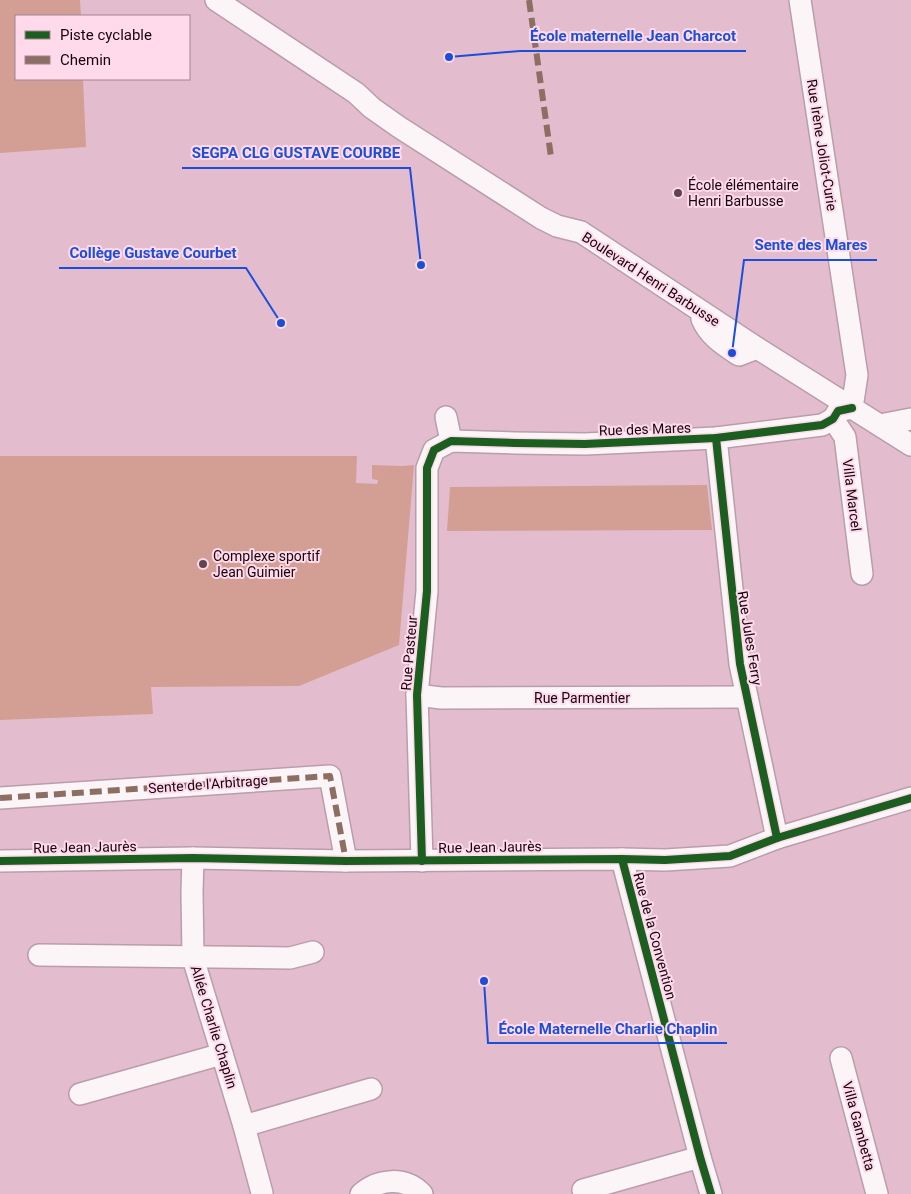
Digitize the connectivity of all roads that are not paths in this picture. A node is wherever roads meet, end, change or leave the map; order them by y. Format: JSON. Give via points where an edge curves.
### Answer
{"nodes":[{"id":1,"x":216,"y":0,"type":"edge"},
{"id":2,"x":800,"y":0,"type":"edge"},
{"id":3,"x":852,"y":408,"type":"junction"},
{"id":4,"x":446,"y":417,"type":"dead end"},
{"id":5,"x":833,"y":419,"type":"junction"},
{"id":6,"x":911,"y":419,"type":"edge"},
{"id":7,"x":880,"y":425,"type":"junction"},
{"id":8,"x":716,"y":438,"type":"junction"},
{"id":9,"x":443,"y":445,"type":"junction"},
{"id":10,"x":911,"y":445,"type":"edge"},
{"id":11,"x":862,"y":574,"type":"dead end"},
{"id":12,"x":418,"y":695,"type":"junction"},
{"id":13,"x":747,"y":697,"type":"junction"},
{"id":14,"x":0,"y":798,"type":"edge"},
{"id":15,"x":911,"y":798,"type":"edge"},
{"id":16,"x":777,"y":838,"type":"junction"},
{"id":17,"x":193,"y":858,"type":"junction"},
{"id":18,"x":622,"y":859,"type":"junction"},
{"id":19,"x":0,"y":861,"type":"edge"},
{"id":20,"x":346,"y":861,"type":"junction"},
{"id":21,"x":422,"y":861,"type":"junction"},
{"id":22,"x":313,"y":952,"type":"dead end"},
{"id":23,"x":39,"y":955,"type":"dead end"},
{"id":24,"x":193,"y":958,"type":"junction"},
{"id":25,"x":222,"y":1054,"type":"junction"},
{"id":26,"x":841,"y":1058,"type":"dead end"},
{"id":27,"x":371,"y":1089,"type":"dead end"},
{"id":28,"x":80,"y":1094,"type":"dead end"},
{"id":29,"x":244,"y":1126,"type":"junction"},
{"id":30,"x":700,"y":1157,"type":"junction"},
{"id":31,"x":582,"y":1190,"type":"dead end"},
{"id":32,"x":262,"y":1193,"type":"edge"},
{"id":33,"x":361,"y":1194,"type":"edge"},
{"id":34,"x":422,"y":1194,"type":"edge"},
{"id":35,"x":711,"y":1194,"type":"edge"},
{"id":36,"x":877,"y":1194,"type":"edge"}],
"edges":[{"from":1,"to":3,"type":"street","name":"Boulevard Henri Barbusse","via":[[356,93],[399,127],[541,218],[581,232]]},
{"from":2,"to":3,"type":"street","name":"Rue Irène Joliot-Curie","via":[[857,375]]},
{"from":3,"to":5,"type":"street","name":"Rue des Mares","via":[[838,411]]},
{"from":3,"to":7,"type":"street","name":"Boulevard Henri Barbusse"},
{"from":4,"to":9,"type":"street"},
{"from":5,"to":8,"type":"street","name":"Rue des Mares","via":[[822,425]]},
{"from":5,"to":11,"type":"street","name":"Villa Marcel","via":[[845,436]]},
{"from":6,"to":7,"type":"street"},
{"from":7,"to":10,"type":"street","name":"Boulevard Henri Barbusse"},
{"from":8,"to":9,"type":"street","name":"Rue des Mares","via":[[585,444]]},
{"from":8,"to":13,"type":"street","name":"Rue Jules Ferry","via":[[737,645]]},
{"from":9,"to":12,"type":"street","name":"Rue Pasteur","via":[[427,468],[427,591]]},
{"from":12,"to":13,"type":"street","name":"Rue Parmentier","via":[[441,698]]},
{"from":12,"to":21,"type":"street","name":"Rue Pasteur"},
{"from":13,"to":16,"type":"street","name":"Rue Jules Ferry"},
{"from":14,"to":20,"type":"street","name":"Sente de l'Arbitrage","via":[[330,776]]},
{"from":15,"to":16,"type":"street","name":"Rue Jean Jaurès"},
{"from":16,"to":18,"type":"street","name":"Rue Jean Jaurès","via":[[730,856]]},
{"from":17,"to":19,"type":"street","name":"Rue Jean Jaurès"},
{"from":17,"to":20,"type":"street","name":"Rue Jean Jaurès"},
{"from":17,"to":24,"type":"street","name":"Allée Charlie Chaplin"},
{"from":18,"to":21,"type":"street","name":"Rue Jean Jaurès"},
{"from":18,"to":30,"type":"street","name":"Rue de la Convention"},
{"from":20,"to":21,"type":"street","name":"Rue Jean Jaurès"},
{"from":22,"to":24,"type":"street","via":[[290,958]]},
{"from":23,"to":24,"type":"street"},
{"from":24,"to":25,"type":"street","name":"Allée Charlie Chaplin"},
{"from":25,"to":28,"type":"street"},
{"from":25,"to":29,"type":"street","name":"Allée Charlie Chaplin"},
{"from":26,"to":36,"type":"street","name":"Villa Gambetta"},
{"from":27,"to":29,"type":"street"},
{"from":29,"to":32,"type":"street","name":"Allée Charlie Chaplin"},
{"from":30,"to":31,"type":"street"},
{"from":30,"to":35,"type":"street","name":"Rue de la Convention"},
{"from":33,"to":34,"type":"street","via":[[390,1181],[410,1186]]}]}
